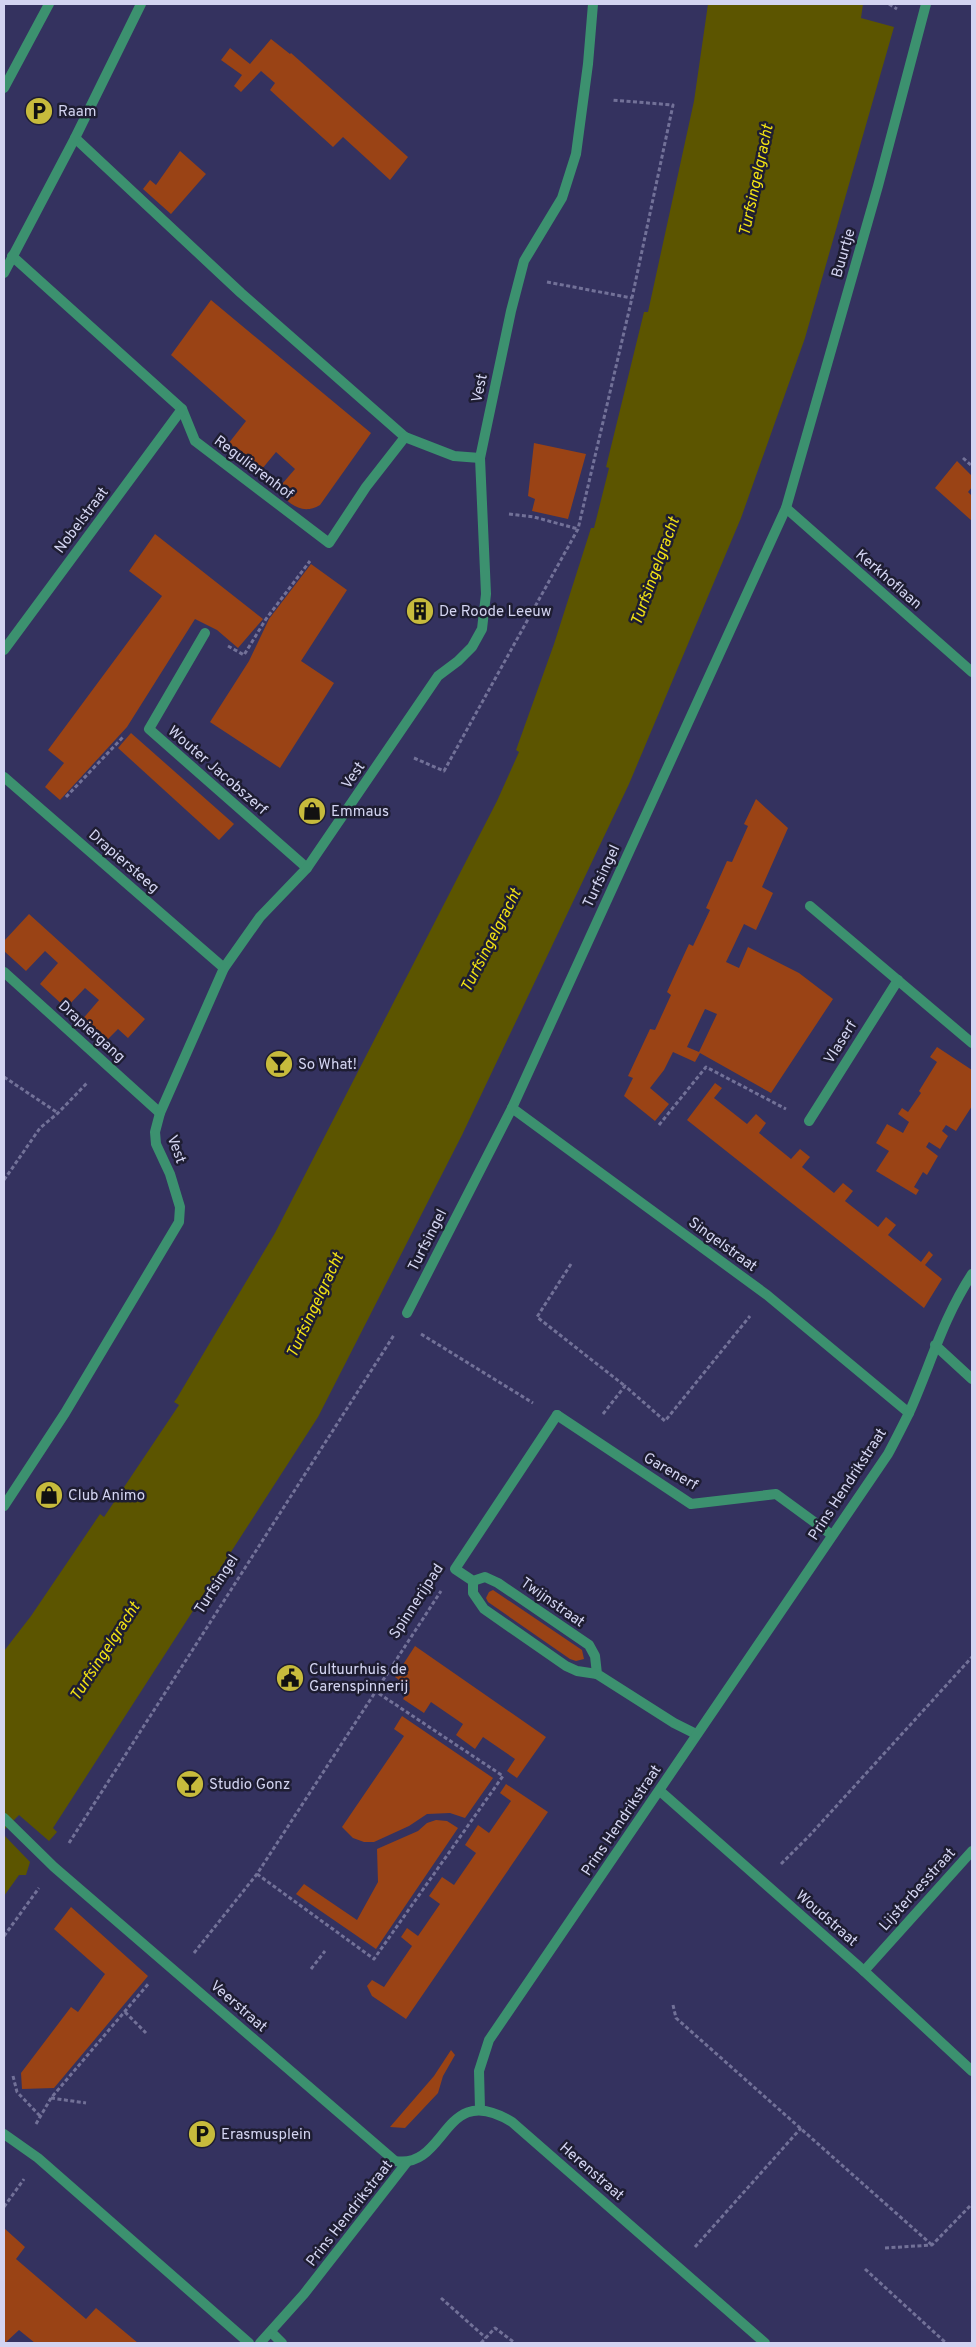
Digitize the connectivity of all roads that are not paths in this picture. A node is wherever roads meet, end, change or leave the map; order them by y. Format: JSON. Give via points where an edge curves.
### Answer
{"nodes":[{"id":1,"x":49,"y":4,"type":"edge"},
{"id":2,"x":141,"y":4,"type":"edge"},
{"id":3,"x":593,"y":4,"type":"edge"},
{"id":4,"x":926,"y":4,"type":"edge"},
{"id":5,"x":4,"y":88,"type":"edge"},
{"id":6,"x":76,"y":138,"type":"junction"},
{"id":7,"x":12,"y":256,"type":"junction"},
{"id":8,"x":4,"y":273,"type":"edge"},
{"id":9,"x":182,"y":409,"type":"junction"},
{"id":10,"x":405,"y":438,"type":"junction"},
{"id":11,"x":480,"y":458,"type":"junction"},
{"id":12,"x":786,"y":508,"type":"junction"},
{"id":13,"x":205,"y":633,"type":"road end"},
{"id":14,"x":4,"y":650,"type":"edge"},
{"id":15,"x":972,"y":672,"type":"edge"},
{"id":16,"x":4,"y":778,"type":"edge"},
{"id":17,"x":307,"y":868,"type":"junction"},
{"id":18,"x":810,"y":906,"type":"dead end"},
{"id":19,"x":224,"y":968,"type":"junction"},
{"id":20,"x":4,"y":972,"type":"edge"},
{"id":21,"x":898,"y":980,"type":"junction"},
{"id":22,"x":972,"y":1043,"type":"edge"},
{"id":23,"x":512,"y":1108,"type":"junction"},
{"id":24,"x":160,"y":1113,"type":"junction"},
{"id":25,"x":809,"y":1121,"type":"road end"},
{"id":26,"x":972,"y":1274,"type":"edge"},
{"id":27,"x":407,"y":1313,"type":"road end"},
{"id":28,"x":935,"y":1345,"type":"junction"},
{"id":29,"x":972,"y":1379,"type":"edge"},
{"id":30,"x":909,"y":1413,"type":"junction"},
{"id":31,"x":557,"y":1415,"type":"joint"},
{"id":32,"x":4,"y":1506,"type":"edge"},
{"id":33,"x":832,"y":1535,"type":"junction"},
{"id":34,"x":473,"y":1582,"type":"junction"},
{"id":35,"x":597,"y":1674,"type":"junction"},
{"id":36,"x":696,"y":1734,"type":"junction"},
{"id":37,"x":660,"y":1791,"type":"junction"},
{"id":38,"x":4,"y":1818,"type":"edge"},
{"id":39,"x":972,"y":1851,"type":"edge"},
{"id":40,"x":864,"y":1971,"type":"junction"},
{"id":41,"x":972,"y":2071,"type":"edge"},
{"id":42,"x":480,"y":2109,"type":"junction"},
{"id":43,"x":4,"y":2134,"type":"edge"},
{"id":44,"x":408,"y":2162,"type":"junction"},
{"id":45,"x":271,"y":2332,"type":"junction"},
{"id":46,"x":248,"y":2343,"type":"edge"},
{"id":47,"x":260,"y":2343,"type":"edge"},
{"id":48,"x":282,"y":2343,"type":"edge"},
{"id":49,"x":765,"y":2343,"type":"edge"}],
"edges":[{"from":1,"to":5,"type":"street"},
{"from":2,"to":6,"type":"street"},
{"from":3,"to":11,"type":"street","name":"Vest","via":[[576,154],[562,198],[524,261],[510,311]]},
{"from":4,"to":12,"type":"street","name":"Buurtje"},
{"from":6,"to":7,"type":"street"},
{"from":6,"to":10,"type":"street","via":[[224,277]]},
{"from":7,"to":8,"type":"street"},
{"from":7,"to":9,"type":"street","name":"Regulierenhof"},
{"from":9,"to":10,"type":"street","name":"Regulierenhof","via":[[195,441],[329,543],[366,487]]},
{"from":9,"to":14,"type":"street","name":"Nobelstraat"},
{"from":10,"to":11,"type":"street","via":[[454,456]]},
{"from":11,"to":17,"type":"street","name":"Vest","via":[[486,594],[482,629],[472,647],[438,676]]},
{"from":12,"to":15,"type":"street","name":"Kerkhoflaan"},
{"from":12,"to":23,"type":"street","name":"Turfsingel"},
{"from":13,"to":17,"type":"street","name":"Wouter Jacobszerf","via":[[149,729]]},
{"from":16,"to":19,"type":"street","name":"Drapiersteeg"},
{"from":17,"to":19,"type":"street","name":"Vest","via":[[260,917]]},
{"from":18,"to":21,"type":"street"},
{"from":19,"to":24,"type":"street","name":"Vest"},
{"from":20,"to":24,"type":"street","name":"Drapiergang"},
{"from":21,"to":22,"type":"street"},
{"from":21,"to":25,"type":"street","name":"Vlaserf"},
{"from":23,"to":27,"type":"street","name":"Turfsingel"},
{"from":23,"to":30,"type":"street","name":"Singelstraat","via":[[767,1295]]},
{"from":24,"to":32,"type":"street","name":"Vest","via":[[155,1132],[156,1144],[180,1207],[179,1222],[65,1413]]},
{"from":26,"to":28,"type":"street","name":"Prins Hendrikstraat","via":[[955,1300]]},
{"from":28,"to":29,"type":"street"},
{"from":28,"to":30,"type":"street","name":"Prins Hendrikstraat"},
{"from":30,"to":33,"type":"street","name":"Prins Hendrikstraat","via":[[888,1454]]},
{"from":31,"to":33,"type":"street","name":"Garenerf","via":[[690,1504],[776,1494]]},
{"from":31,"to":34,"type":"street","name":"Spinnerijpad","via":[[455,1569]]},
{"from":33,"to":36,"type":"street","name":"Prins Hendrikstraat"},
{"from":34,"to":35,"type":"street","via":[[473,1593],[484,1609],[566,1666]]},
{"from":34,"to":35,"type":"street","name":"Twijnstraat","via":[[485,1577],[498,1583],[589,1646],[595,1656]]},
{"from":35,"to":36,"type":"street"},
{"from":36,"to":37,"type":"street","name":"Prins Hendrikstraat"},
{"from":37,"to":40,"type":"street","name":"Woudstraat"},
{"from":37,"to":42,"type":"street","name":"Prins Hendrikstraat","via":[[489,2040],[479,2071]]},
{"from":38,"to":44,"type":"street","name":"Veerstraat","via":[[54,1867],[390,2157],[395,2161]]},
{"from":39,"to":40,"type":"street","name":"Lijsterbesstraat"},
{"from":40,"to":41,"type":"street","name":"Woudstraat"},
{"from":42,"to":44,"type":"street","name":"Prins Hendrikstraat","via":[[465,2114],[424,2155]]},
{"from":42,"to":49,"type":"street","name":"Herenstraat","via":[[496,2112],[512,2122]]},
{"from":43,"to":46,"type":"street","via":[[38,2158]]},
{"from":44,"to":45,"type":"street","name":"Prins Hendrikstraat"},
{"from":45,"to":47,"type":"street","name":"Prins Hendrikstraat"},
{"from":45,"to":48,"type":"street"}]}
